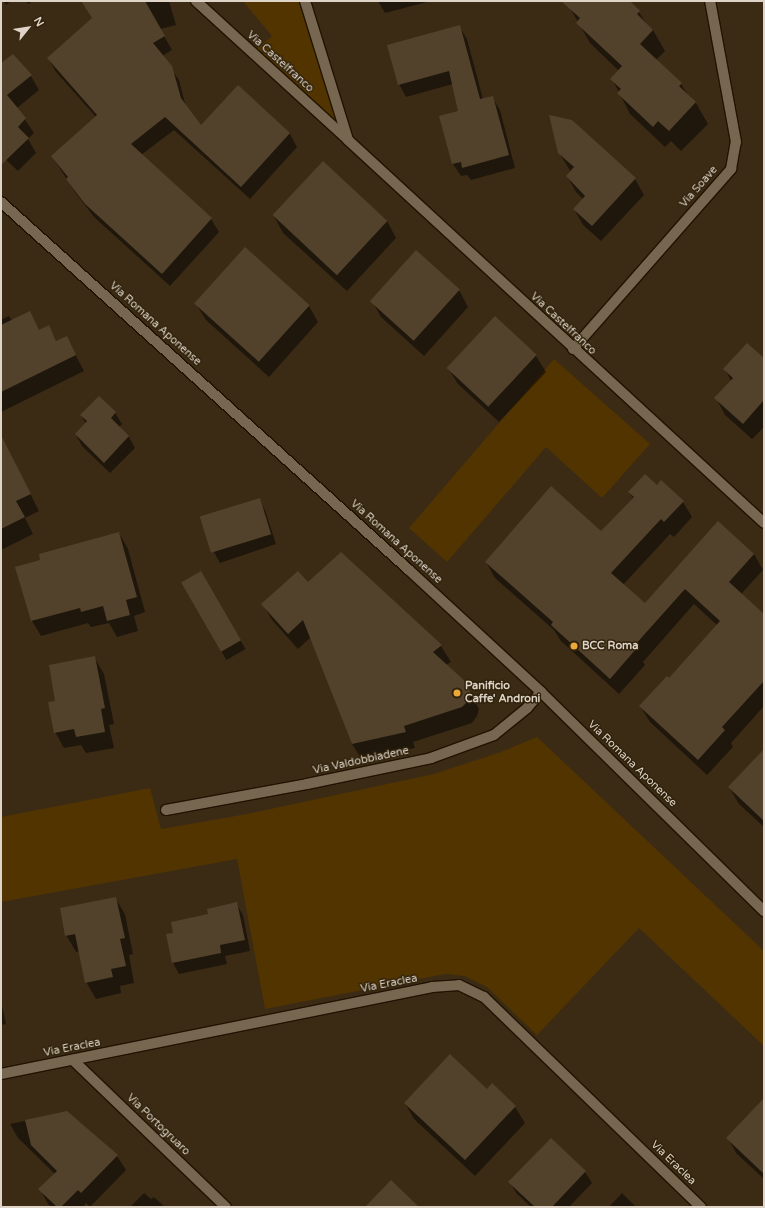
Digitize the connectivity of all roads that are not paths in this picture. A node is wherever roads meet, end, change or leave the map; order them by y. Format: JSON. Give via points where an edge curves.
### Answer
{"nodes":[{"id":1,"x":196,"y":1,"type":"edge"},
{"id":2,"x":305,"y":1,"type":"edge"},
{"id":3,"x":710,"y":1,"type":"edge"},
{"id":4,"x":348,"y":140,"type":"junction"},
{"id":5,"x":1,"y":202,"type":"edge"},
{"id":6,"x":573,"y":349,"type":"junction"},
{"id":7,"x":764,"y":523,"type":"edge"},
{"id":8,"x":541,"y":692,"type":"junction"},
{"id":9,"x":166,"y":810,"type":"dead end"},
{"id":10,"x":764,"y":911,"type":"edge"},
{"id":11,"x":73,"y":1060,"type":"junction"},
{"id":12,"x":1,"y":1074,"type":"edge"},
{"id":13,"x":226,"y":1207,"type":"edge"},
{"id":14,"x":701,"y":1207,"type":"edge"}],
"edges":[{"from":1,"to":4,"type":"street","name":"Via Castelfranco"},
{"from":2,"to":4,"type":"street","name":"Via Castelfranco"},
{"from":3,"to":6,"type":"street","name":"Via Soave","via":[[736,142],[731,169]]},
{"from":4,"to":6,"type":"street","name":"Via Castelfranco"},
{"from":5,"to":8,"type":"street","name":"Via Romana Aponense","via":[[403,564]]},
{"from":6,"to":7,"type":"street","name":"Via Castelfranco"},
{"from":8,"to":9,"type":"street","name":"Via Valdobbiadene","via":[[527,708],[494,735],[431,758]]},
{"from":8,"to":10,"type":"street","name":"Via Romana Aponense"},
{"from":11,"to":12,"type":"street","name":"Via Eraclea"},
{"from":11,"to":13,"type":"street","name":"Via Portogruaro"},
{"from":11,"to":14,"type":"street","name":"Via Eraclea","via":[[424,989],[459,985],[484,997]]}]}
